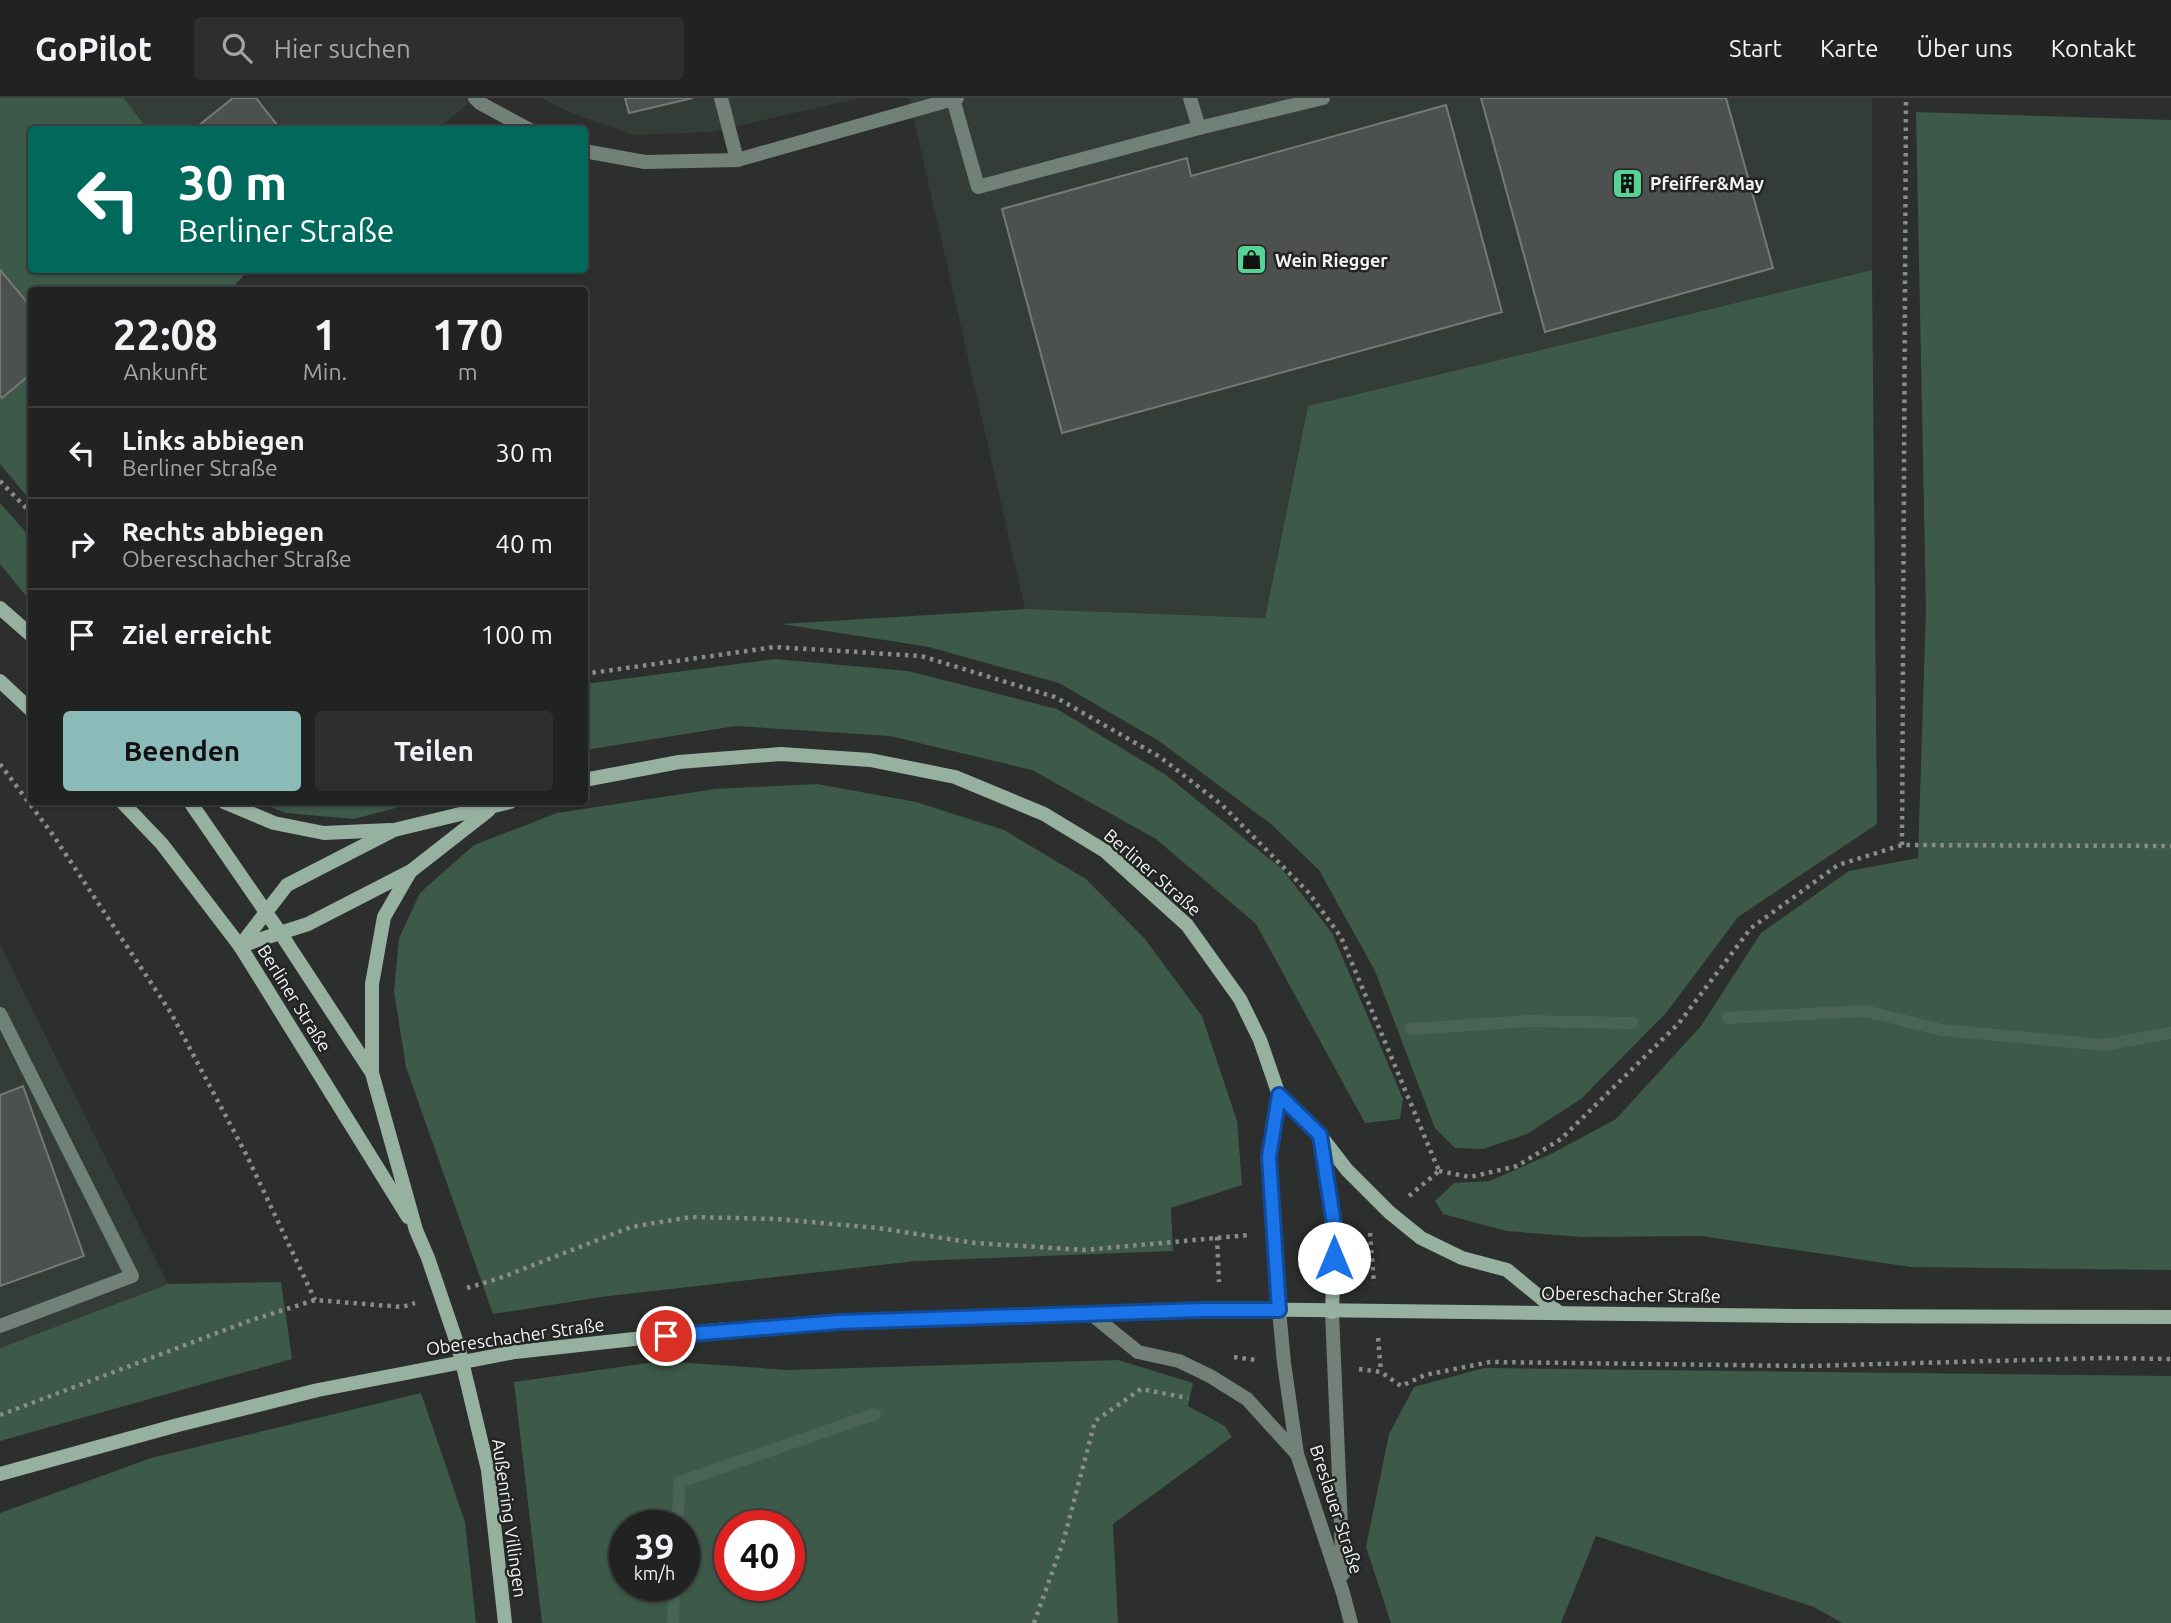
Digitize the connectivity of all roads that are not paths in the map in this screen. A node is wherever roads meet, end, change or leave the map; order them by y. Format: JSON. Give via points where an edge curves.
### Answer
{"nodes":[{"id":1,"x":475,"y":98,"type":"edge"},
{"id":2,"x":721,"y":98,"type":"edge"},
{"id":3,"x":1190,"y":98,"type":"edge"},
{"id":4,"x":1323,"y":98,"type":"edge"},
{"id":5,"x":955,"y":99,"type":"edge"},
{"id":6,"x":523,"y":126,"type":"edge"},
{"id":7,"x":1199,"y":128,"type":"junction"},
{"id":8,"x":588,"y":152,"type":"edge"},
{"id":9,"x":737,"y":160,"type":"junction"},
{"id":10,"x":0,"y":608,"type":"edge"},
{"id":11,"x":28,"y":632,"type":"edge"},
{"id":12,"x":0,"y":681,"type":"edge"},
{"id":13,"x":28,"y":707,"type":"edge"},
{"id":14,"x":588,"y":779,"type":"edge"},
{"id":15,"x":125,"y":805,"type":"edge"},
{"id":16,"x":192,"y":805,"type":"edge"},
{"id":17,"x":231,"y":805,"type":"edge"},
{"id":18,"x":499,"y":805,"type":"edge"},
{"id":19,"x":492,"y":807,"type":"junction"},
{"id":20,"x":394,"y":830,"type":"junction"},
{"id":21,"x":411,"y":870,"type":"junction"},
{"id":22,"x":265,"y":912,"type":"junction"},
{"id":23,"x":281,"y":934,"type":"junction"},
{"id":24,"x":240,"y":946,"type":"junction"},
{"id":25,"x":0,"y":1014,"type":"edge"},
{"id":26,"x":372,"y":1073,"type":"junction"},
{"id":27,"x":1279,"y":1095,"type":"junction"},
{"id":28,"x":1320,"y":1135,"type":"junction"},
{"id":29,"x":416,"y":1230,"type":"junction"},
{"id":30,"x":428,"y":1258,"type":"joint"},
{"id":31,"x":1279,"y":1310,"type":"junction"},
{"id":32,"x":1332,"y":1311,"type":"junction"},
{"id":33,"x":1558,"y":1312,"type":"junction"},
{"id":34,"x":1090,"y":1313,"type":"junction"},
{"id":35,"x":2171,"y":1317,"type":"edge"},
{"id":36,"x":0,"y":1326,"type":"edge"},
{"id":37,"x":1297,"y":1454,"type":"junction"},
{"id":38,"x":0,"y":1474,"type":"edge"},
{"id":39,"x":1343,"y":1593,"type":"junction"},
{"id":40,"x":505,"y":1623,"type":"edge"},
{"id":41,"x":1351,"y":1623,"type":"edge"}],
"edges":[{"from":1,"to":6,"type":"street"},
{"from":2,"to":9,"type":"street"},
{"from":3,"to":7,"type":"street"},
{"from":4,"to":7,"type":"street"},
{"from":5,"to":7,"type":"street","via":[[978,187]]},
{"from":5,"to":9,"type":"street"},
{"from":8,"to":9,"type":"street","via":[[645,162]]},
{"from":10,"to":11,"type":"street"},
{"from":12,"to":13,"type":"street"},
{"from":14,"to":27,"type":"street","name":"Berliner Straße","via":[[679,762],[781,754],[870,760],[955,777],[1044,814],[1105,851],[1187,925],[1240,999]]},
{"from":15,"to":24,"type":"street","name":"Berliner Straße","via":[[162,844]]},
{"from":16,"to":22,"type":"street","name":"Berliner Straße"},
{"from":17,"to":20,"type":"street","via":[[274,823],[324,833]]},
{"from":18,"to":19,"type":"street","name":"Berliner Straße"},
{"from":19,"to":20,"type":"street","name":"Berliner Straße"},
{"from":19,"to":21,"type":"street","name":"Berliner Straße"},
{"from":20,"to":22,"type":"street","name":"Berliner Straße","via":[[287,885]]},
{"from":21,"to":23,"type":"street","name":"Berliner Straße","via":[[308,925]]},
{"from":21,"to":26,"type":"street","via":[[384,916],[372,984]]},
{"from":22,"to":23,"type":"street","name":"Berliner Straße"},
{"from":22,"to":24,"type":"street"},
{"from":23,"to":24,"type":"street"},
{"from":23,"to":26,"type":"street","name":"Berliner Straße"},
{"from":24,"to":29,"type":"street","name":"Berliner Straße"},
{"from":25,"to":36,"type":"street","via":[[132,1276]]},
{"from":26,"to":29,"type":"street","name":"Berliner Straße"},
{"from":27,"to":28,"type":"street","name":"Berliner Straße"},
{"from":27,"to":31,"type":"street","name":"Berliner Straße","via":[[1269,1157]]},
{"from":28,"to":32,"type":"street","via":[[1335,1231]]},
{"from":28,"to":33,"type":"street","name":"Berliner Straße","via":[[1347,1170],[1420,1238],[1462,1258],[1507,1270]]},
{"from":29,"to":30,"type":"street","name":"Berliner Straße"},
{"from":30,"to":40,"type":"street","name":"Außenring Villingen","via":[[458,1349],[488,1470]]},
{"from":31,"to":32,"type":"street","name":"Obereschacher Straße"},
{"from":31,"to":34,"type":"street","name":"Obereschacher Straße"},
{"from":31,"to":37,"type":"street","name":"Breslauer Straße"},
{"from":32,"to":33,"type":"street","name":"Obereschacher Straße"},
{"from":32,"to":39,"type":"street","name":"Breslauer Straße"},
{"from":33,"to":35,"type":"street","name":"Obereschacher Straße"},
{"from":34,"to":37,"type":"street","via":[[1138,1352],[1179,1361],[1247,1399]]},
{"from":34,"to":38,"type":"street","name":"Obereschacher Straße","via":[[825,1322],[515,1352],[318,1390]]},
{"from":37,"to":39,"type":"street","name":"Breslauer Straße"},
{"from":39,"to":41,"type":"street","name":"Breslauer Straße"}]}
